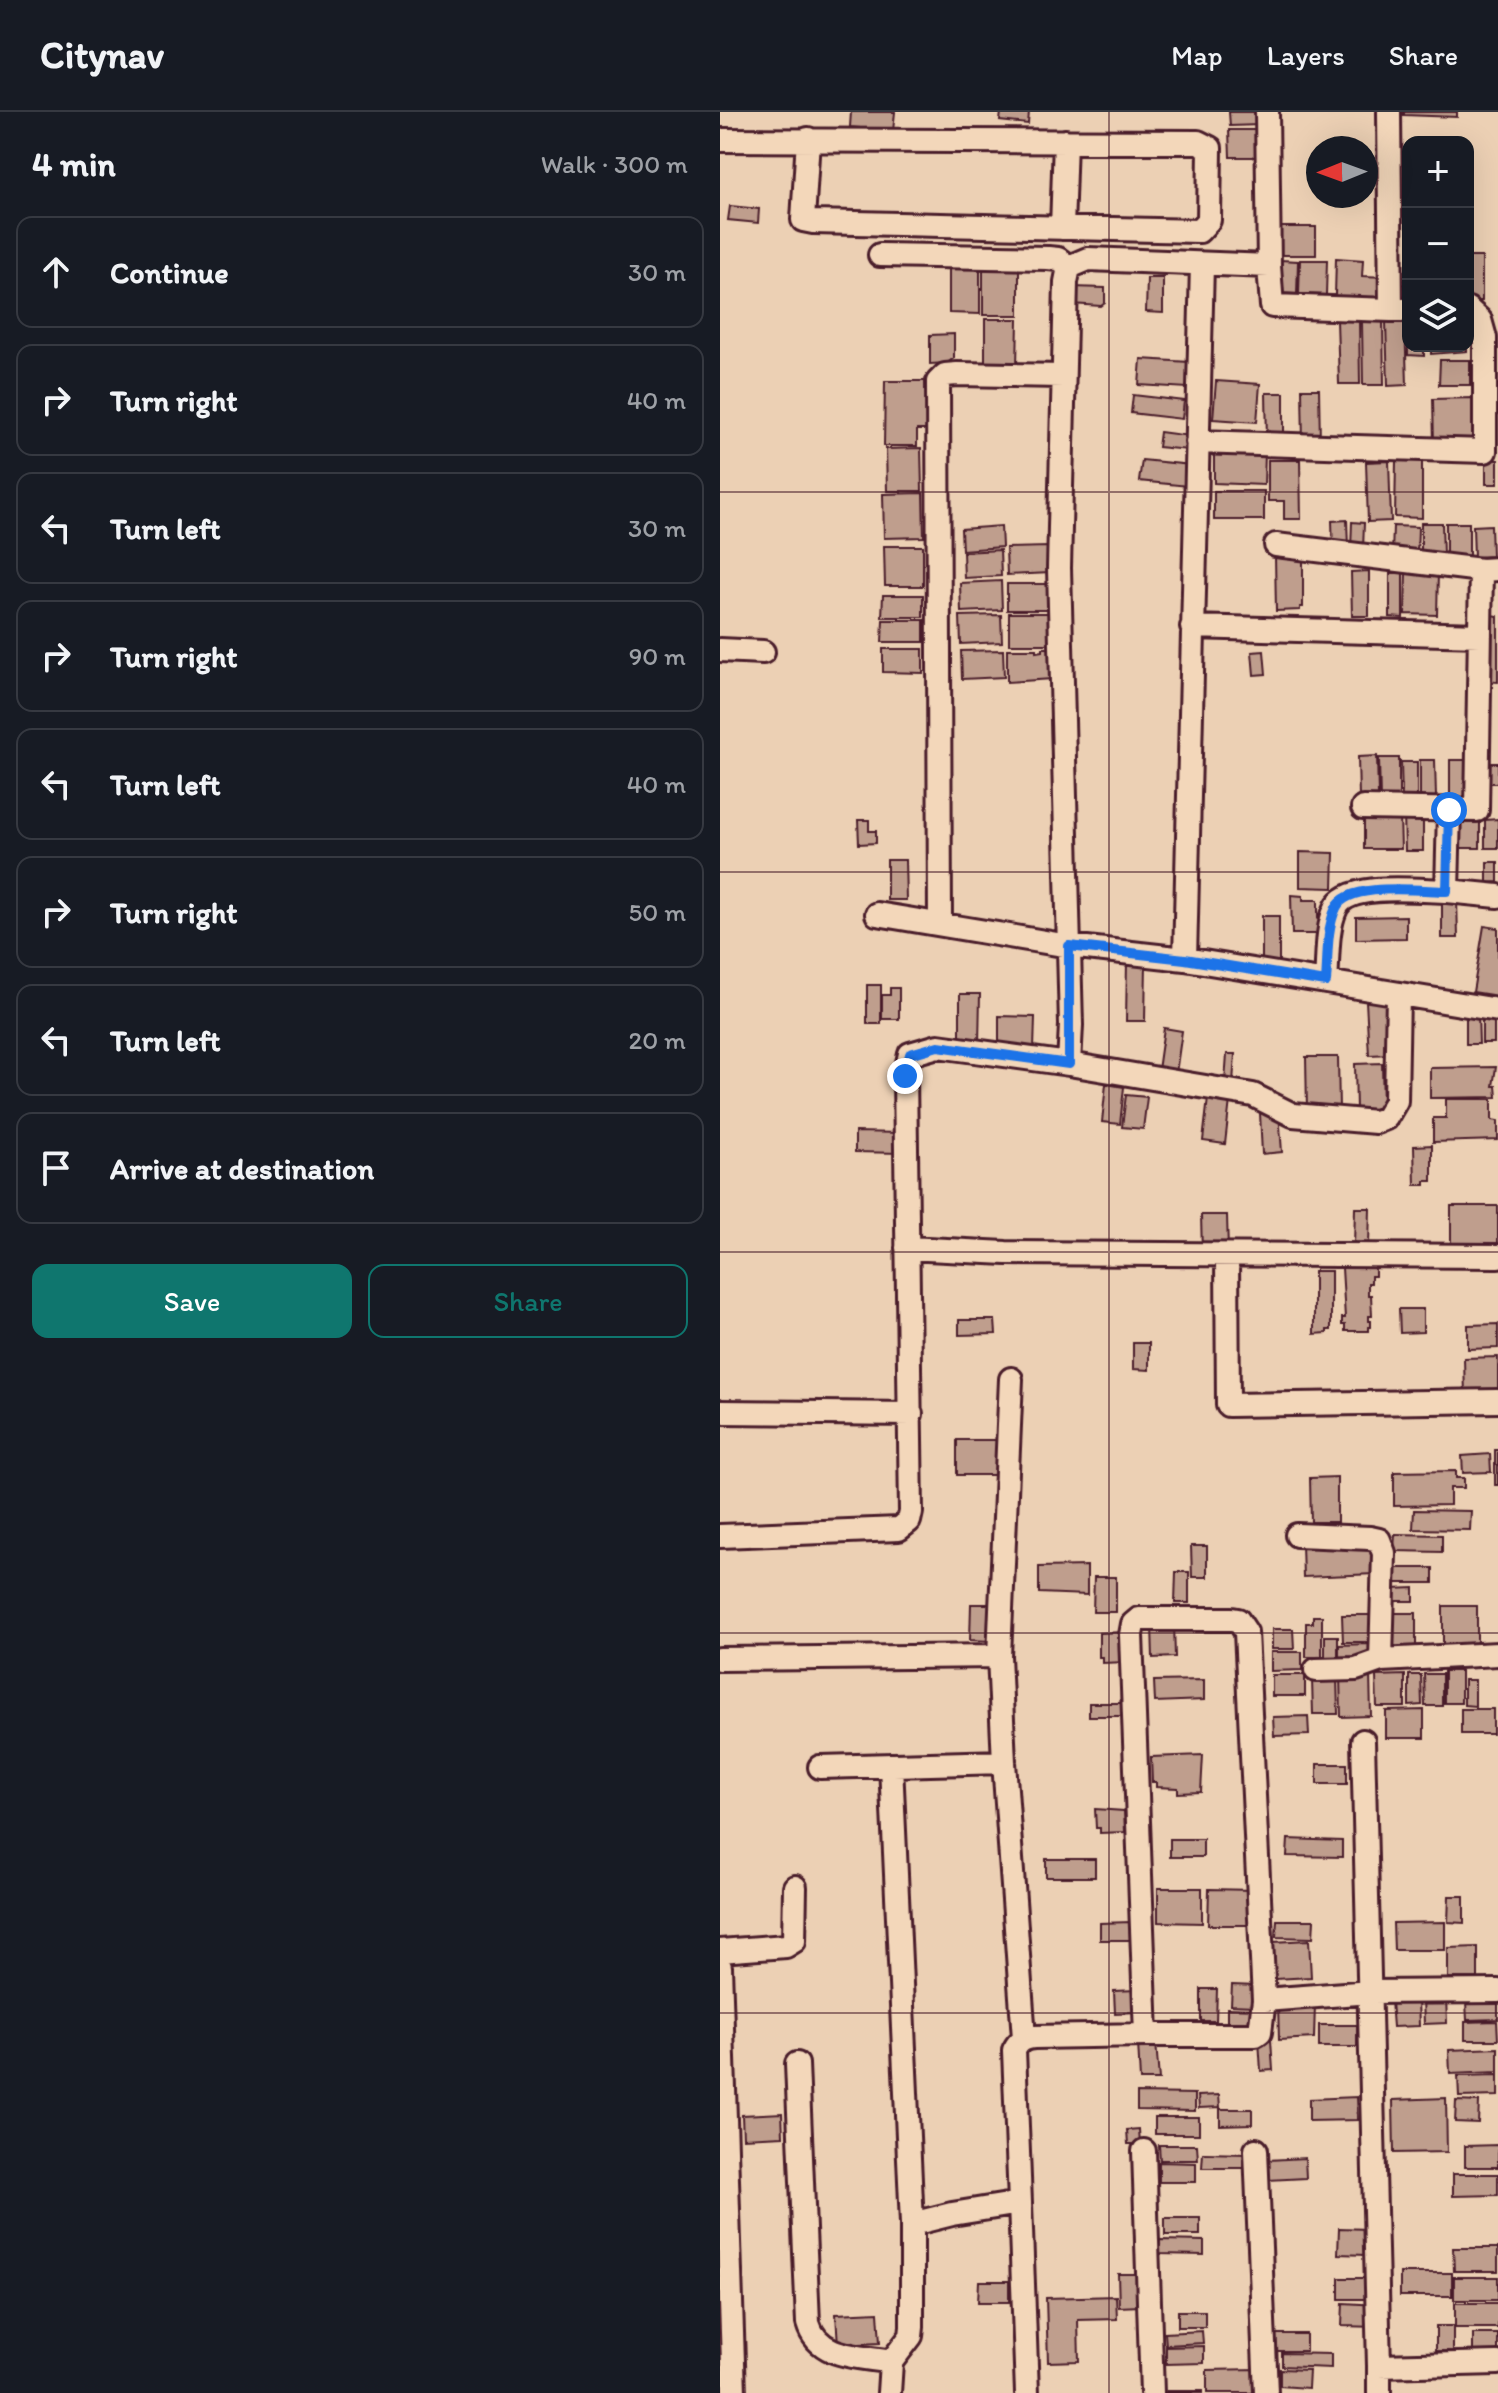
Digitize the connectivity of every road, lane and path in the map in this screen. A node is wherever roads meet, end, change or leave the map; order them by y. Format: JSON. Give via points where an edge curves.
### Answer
{"nodes":[{"id":1,"x":1267,"y":112,"type":"edge"},
{"id":2,"x":1389,"y":112,"type":"edge"},
{"id":3,"x":808,"y":139,"type":"junction"},
{"id":4,"x":720,"y":140,"type":"edge"},
{"id":5,"x":1065,"y":141,"type":"junction"},
{"id":6,"x":1062,"y":228,"type":"junction"},
{"id":7,"x":880,"y":255,"type":"dead end"},
{"id":8,"x":1202,"y":264,"type":"junction"},
{"id":9,"x":1269,"y":266,"type":"junction"},
{"id":10,"x":1069,"y":267,"type":"junction"},
{"id":11,"x":1400,"y":310,"type":"edge"},
{"id":12,"x":1474,"y":314,"type":"edge"},
{"id":13,"x":1063,"y":376,"type":"junction"},
{"id":14,"x":1197,"y":442,"type":"junction"},
{"id":15,"x":1491,"y":452,"type":"edge"},
{"id":16,"x":1276,"y":545,"type":"dead end"},
{"id":17,"x":1489,"y":570,"type":"edge"},
{"id":18,"x":1192,"y":627,"type":"junction"},
{"id":19,"x":1480,"y":635,"type":"junction"},
{"id":20,"x":720,"y":650,"type":"edge"},
{"id":21,"x":763,"y":652,"type":"dead end"},
{"id":22,"x":1488,"y":693,"type":"edge"},
{"id":23,"x":1363,"y":808,"type":"dead end"},
{"id":24,"x":1449,"y":810,"type":"junction"},
{"id":25,"x":1447,"y":891,"type":"junction"},
{"id":26,"x":1498,"y":896,"type":"edge"},
{"id":27,"x":877,"y":914,"type":"dead end"},
{"id":28,"x":940,"y":924,"type":"junction"},
{"id":29,"x":1069,"y":946,"type":"junction"},
{"id":30,"x":1185,"y":959,"type":"junction"},
{"id":31,"x":1326,"y":982,"type":"junction"},
{"id":32,"x":1398,"y":994,"type":"junction"},
{"id":33,"x":1498,"y":1010,"type":"edge"},
{"id":34,"x":1069,"y":1064,"type":"junction"},
{"id":35,"x":907,"y":1248,"type":"junction"},
{"id":36,"x":1227,"y":1256,"type":"junction"},
{"id":37,"x":1498,"y":1256,"type":"edge"},
{"id":38,"x":1011,"y":1379,"type":"dead end"},
{"id":39,"x":1498,"y":1401,"type":"edge"},
{"id":40,"x":720,"y":1412,"type":"edge"},
{"id":41,"x":911,"y":1414,"type":"junction"},
{"id":42,"x":1297,"y":1535,"type":"dead end"},
{"id":43,"x":720,"y":1536,"type":"edge"},
{"id":44,"x":1498,"y":1642,"type":"edge"},
{"id":45,"x":1498,"y":1654,"type":"edge"},
{"id":46,"x":999,"y":1656,"type":"junction"},
{"id":47,"x":720,"y":1659,"type":"edge"},
{"id":48,"x":1381,"y":1660,"type":"junction"},
{"id":49,"x":1316,"y":1670,"type":"dead end"},
{"id":50,"x":1363,"y":1741,"type":"dead end"},
{"id":51,"x":1004,"y":1762,"type":"junction"},
{"id":52,"x":891,"y":1765,"type":"junction"},
{"id":53,"x":820,"y":1767,"type":"dead end"},
{"id":54,"x":795,"y":1887,"type":"dead end"},
{"id":55,"x":720,"y":1951,"type":"edge"},
{"id":56,"x":720,"y":1967,"type":"edge"},
{"id":57,"x":1498,"y":1991,"type":"edge"},
{"id":58,"x":1371,"y":1992,"type":"junction"},
{"id":59,"x":1264,"y":2000,"type":"junction"},
{"id":60,"x":1146,"y":2035,"type":"junction"},
{"id":61,"x":1024,"y":2038,"type":"junction"},
{"id":62,"x":797,"y":2064,"type":"dead end"},
{"id":63,"x":1256,"y":2150,"type":"dead end"},
{"id":64,"x":1144,"y":2151,"type":"dead end"},
{"id":65,"x":1020,"y":2203,"type":"junction"},
{"id":66,"x":912,"y":2224,"type":"junction"},
{"id":67,"x":891,"y":2362,"type":"junction"},
{"id":68,"x":1498,"y":2363,"type":"edge"},
{"id":69,"x":1379,"y":2366,"type":"junction"},
{"id":70,"x":734,"y":2393,"type":"edge"},
{"id":71,"x":889,"y":2393,"type":"edge"},
{"id":72,"x":1027,"y":2393,"type":"edge"},
{"id":73,"x":1152,"y":2393,"type":"edge"},
{"id":74,"x":1266,"y":2393,"type":"edge"},
{"id":75,"x":1379,"y":2393,"type":"edge"}],
"edges":[{"from":1,"to":9,"type":"street"},
{"from":2,"to":11,"type":"street"},
{"from":3,"to":4,"type":"street"},
{"from":3,"to":5,"type":"street"},
{"from":3,"to":6,"type":"street","via":[[803,220]]},
{"from":5,"to":6,"type":"street"},
{"from":5,"to":6,"type":"street","via":[[1198,142],[1210,148],[1209,220],[1199,231]]},
{"from":7,"to":10,"type":"street","via":[[1048,258]]},
{"from":8,"to":9,"type":"street"},
{"from":8,"to":10,"type":"street","via":[[1088,259]]},
{"from":8,"to":14,"type":"street"},
{"from":9,"to":11,"type":"street","via":[[1272,306]]},
{"from":10,"to":13,"type":"street"},
{"from":12,"to":15,"type":"street","via":[[1485,338]]},
{"from":13,"to":28,"type":"street","via":[[957,374],[938,382]]},
{"from":13,"to":29,"type":"street","via":[[1059,568]]},
{"from":14,"to":15,"type":"street"},
{"from":14,"to":18,"type":"street"},
{"from":16,"to":17,"type":"street"},
{"from":17,"to":19,"type":"street"},
{"from":18,"to":19,"type":"street"},
{"from":18,"to":30,"type":"street"},
{"from":19,"to":22,"type":"street"},
{"from":20,"to":21,"type":"street"},
{"from":22,"to":24,"type":"street","via":[[1477,810]]},
{"from":23,"to":24,"type":"street"},
{"from":24,"to":25,"type":"street"},
{"from":25,"to":26,"type":"street"},
{"from":25,"to":31,"type":"street","via":[[1358,890],[1340,900]]},
{"from":27,"to":28,"type":"street"},
{"from":28,"to":29,"type":"street"},
{"from":29,"to":30,"type":"street"},
{"from":29,"to":34,"type":"street"},
{"from":30,"to":31,"type":"street"},
{"from":31,"to":32,"type":"street"},
{"from":32,"to":33,"type":"street"},
{"from":32,"to":34,"type":"street","via":[[1396,1101],[1386,1118],[1376,1122],[1293,1115],[1253,1095]]},
{"from":34,"to":35,"type":"street","via":[[938,1046],[910,1054],[905,1076]]},
{"from":35,"to":36,"type":"street"},
{"from":35,"to":41,"type":"street"},
{"from":36,"to":37,"type":"street"},
{"from":36,"to":39,"type":"street","via":[[1228,1405]]},
{"from":38,"to":46,"type":"street"},
{"from":40,"to":41,"type":"street"},
{"from":41,"to":43,"type":"street","via":[[911,1512],[899,1529]]},
{"from":42,"to":48,"type":"street","via":[[1379,1540],[1384,1553]]},
{"from":44,"to":45,"type":"street"},
{"from":45,"to":48,"type":"street"},
{"from":46,"to":47,"type":"street"},
{"from":46,"to":51,"type":"street"},
{"from":48,"to":49,"type":"street","via":[[1356,1669]]},
{"from":50,"to":58,"type":"street"},
{"from":51,"to":52,"type":"street"},
{"from":51,"to":61,"type":"street"},
{"from":52,"to":53,"type":"street"},
{"from":52,"to":66,"type":"street"},
{"from":54,"to":55,"type":"street","via":[[794,1941]]},
{"from":56,"to":70,"type":"street"},
{"from":57,"to":58,"type":"street"},
{"from":58,"to":59,"type":"street"},
{"from":58,"to":69,"type":"street"},
{"from":59,"to":60,"type":"street","via":[[1256,2035]]},
{"from":59,"to":60,"type":"street","via":[[1246,1632],[1232,1619],[1139,1619],[1131,1635]]},
{"from":60,"to":61,"type":"street"},
{"from":61,"to":65,"type":"street","via":[[1014,2050]]},
{"from":62,"to":67,"type":"street","via":[[810,2333],[828,2351]]},
{"from":63,"to":74,"type":"street"},
{"from":64,"to":73,"type":"street"},
{"from":65,"to":66,"type":"street"},
{"from":65,"to":72,"type":"street"},
{"from":66,"to":67,"type":"street","via":[[911,2336]]},
{"from":67,"to":71,"type":"street"},
{"from":68,"to":69,"type":"street"},
{"from":69,"to":75,"type":"street"}]}
